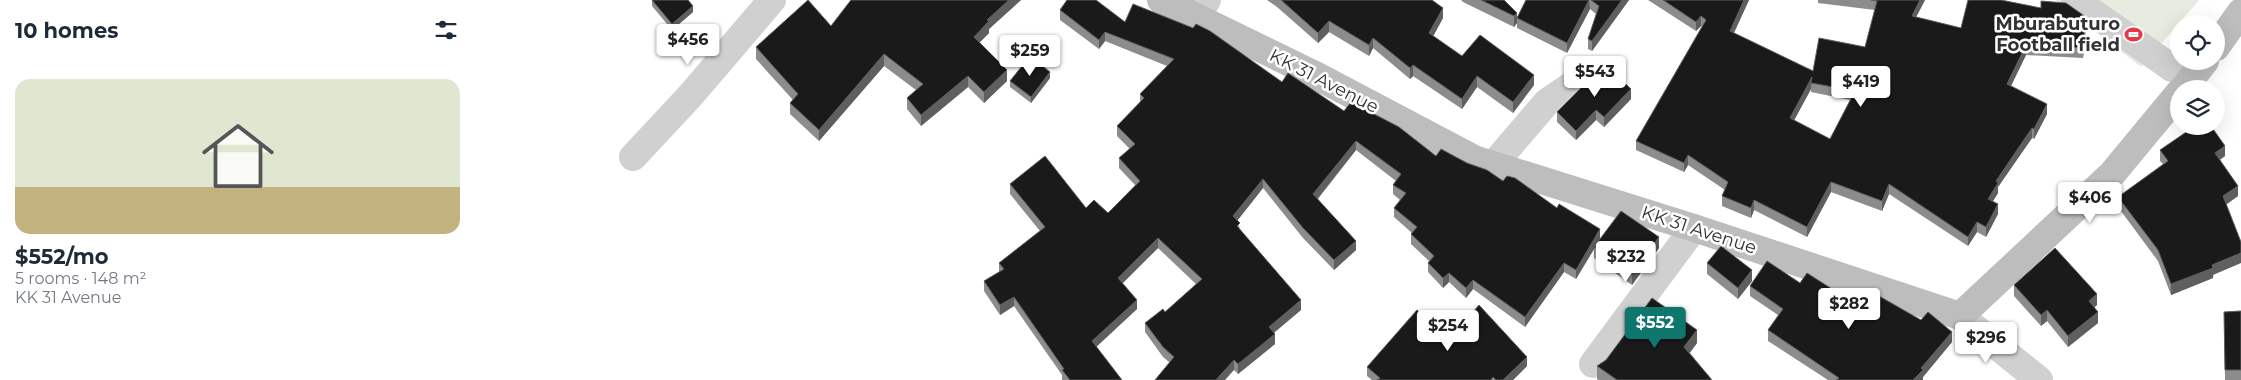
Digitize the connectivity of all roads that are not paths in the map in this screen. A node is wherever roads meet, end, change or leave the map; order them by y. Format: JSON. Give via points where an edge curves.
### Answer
{"nodes":[{"id":1,"x":772,"y":0,"type":"edge"},
{"id":2,"x":1161,"y":0,"type":"edge"},
{"id":3,"x":2075,"y":0,"type":"edge"},
{"id":4,"x":1202,"y":9,"type":"edge"},
{"id":5,"x":2241,"y":12,"type":"edge"},
{"id":6,"x":2225,"y":34,"type":"edge"},
{"id":7,"x":2190,"y":80,"type":"edge"},
{"id":8,"x":1572,"y":85,"type":"dead end"},
{"id":9,"x":2170,"y":104,"type":"edge"},
{"id":10,"x":633,"y":157,"type":"dead end"},
{"id":11,"x":1493,"y":165,"type":"junction"},
{"id":12,"x":1694,"y":228,"type":"junction"},
{"id":13,"x":1960,"y":316,"type":"junction"},
{"id":14,"x":1593,"y":364,"type":"dead end"},
{"id":15,"x":2039,"y":380,"type":"edge"}],
"edges":[{"from":1,"to":10,"type":"street"},
{"from":2,"to":4,"type":"street","name":"KK 31 Avenue"},
{"from":3,"to":7,"type":"street"},
{"from":4,"to":11,"type":"street","name":"KK 31 Avenue","via":[[1313,74],[1474,160]]},
{"from":5,"to":6,"type":"street"},
{"from":8,"to":11,"type":"street","via":[[1547,102]]},
{"from":9,"to":13,"type":"street","via":[[2112,174]]},
{"from":11,"to":12,"type":"street","name":"KK 31 Avenue"},
{"from":12,"to":13,"type":"street","name":"KK 31 Avenue"},
{"from":12,"to":14,"type":"street"},
{"from":13,"to":15,"type":"street"}]}
